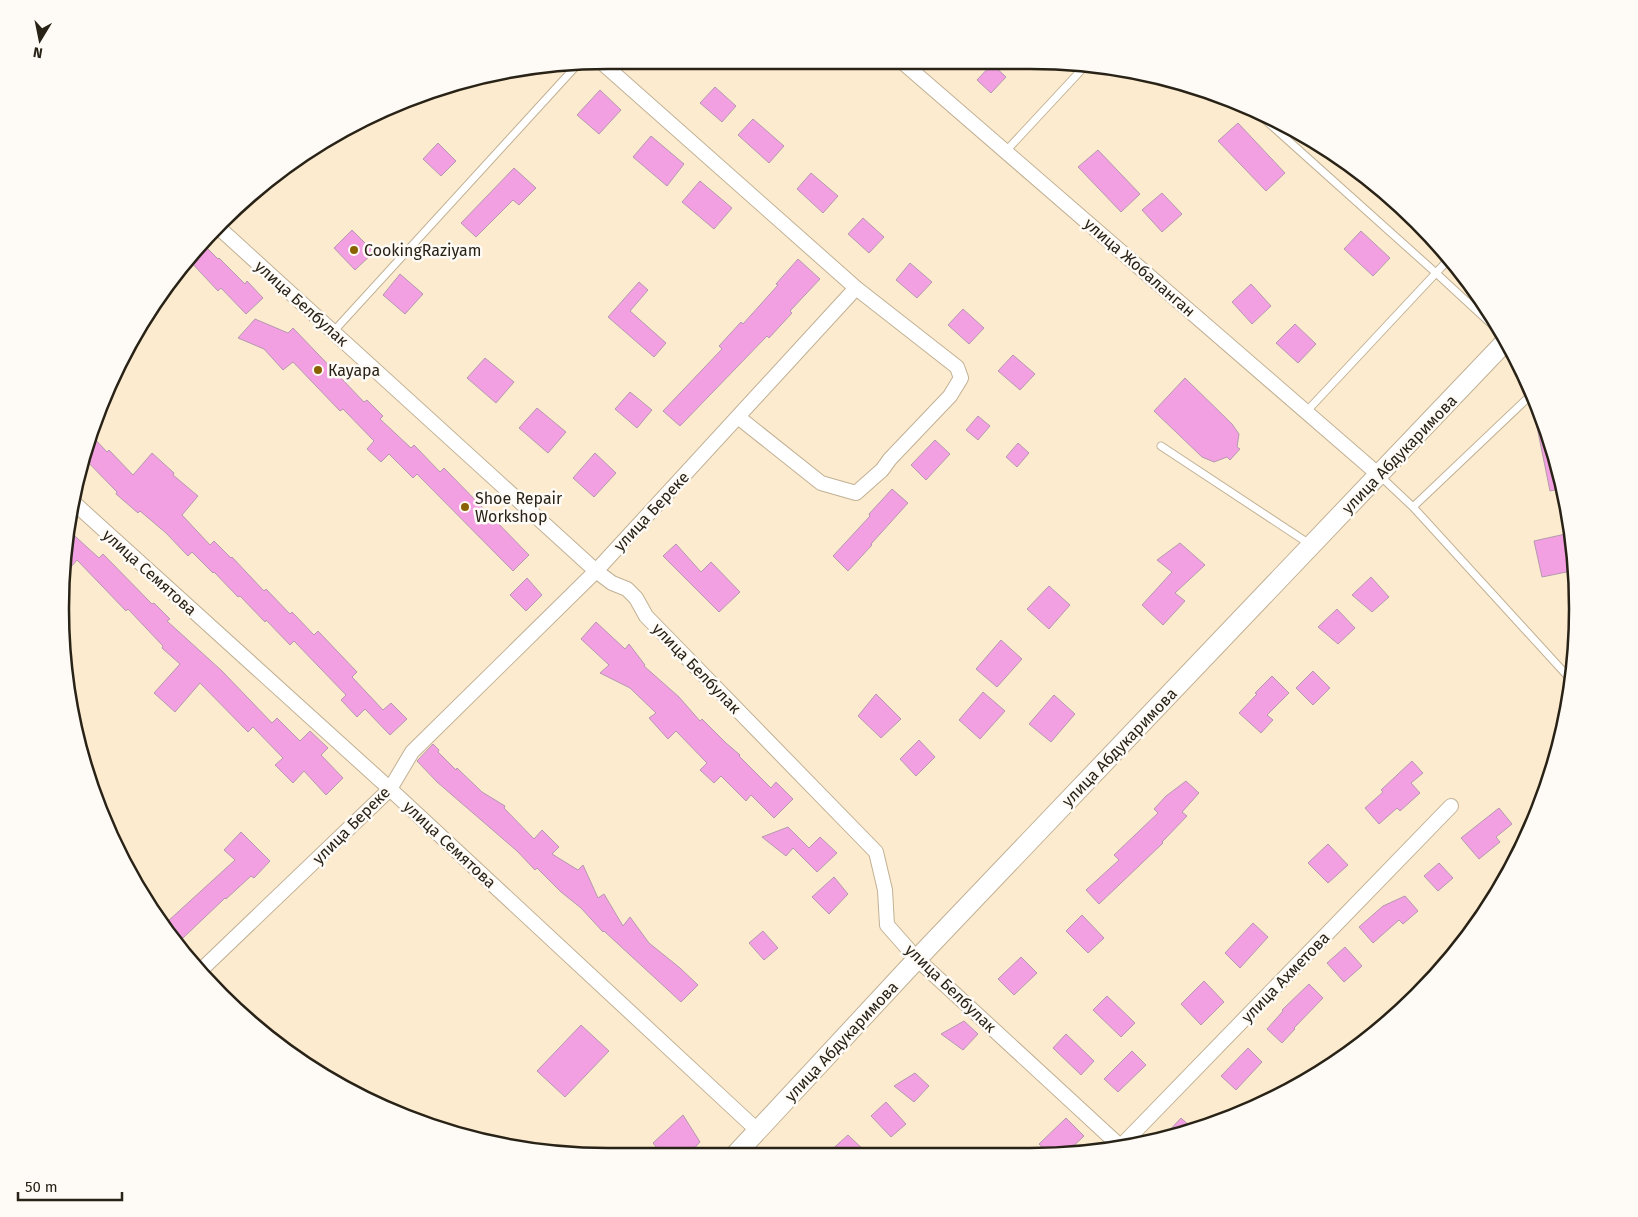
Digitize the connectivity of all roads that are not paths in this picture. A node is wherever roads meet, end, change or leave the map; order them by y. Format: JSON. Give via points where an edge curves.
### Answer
{"nodes":[{"id":1,"x":609,"y":69,"type":"edge"},
{"id":2,"x":910,"y":69,"type":"edge"},
{"id":3,"x":572,"y":70,"type":"edge"},
{"id":4,"x":1080,"y":71,"type":"edge"},
{"id":5,"x":1273,"y":127,"type":"edge"},
{"id":6,"x":1006,"y":150,"type":"junction"},
{"id":7,"x":223,"y":231,"type":"edge"},
{"id":8,"x":1444,"y":264,"type":"edge"},
{"id":9,"x":1436,"y":273,"type":"junction"},
{"id":10,"x":856,"y":288,"type":"junction"},
{"id":11,"x":1482,"y":316,"type":"edge"},
{"id":12,"x":333,"y":332,"type":"junction"},
{"id":13,"x":1501,"y":346,"type":"edge"},
{"id":14,"x":1527,"y":399,"type":"edge"},
{"id":15,"x":1306,"y":412,"type":"junction"},
{"id":16,"x":738,"y":417,"type":"junction"},
{"id":17,"x":1162,"y":446,"type":"dead end"},
{"id":18,"x":1379,"y":475,"type":"junction"},
{"id":19,"x":78,"y":507,"type":"edge"},
{"id":20,"x":1413,"y":507,"type":"junction"},
{"id":21,"x":1312,"y":545,"type":"junction"},
{"id":22,"x":596,"y":571,"type":"junction"},
{"id":23,"x":1565,"y":674,"type":"edge"},
{"id":24,"x":390,"y":789,"type":"junction"},
{"id":25,"x":1451,"y":806,"type":"dead end"},
{"id":26,"x":917,"y":959,"type":"junction"},
{"id":27,"x":205,"y":966,"type":"edge"},
{"id":28,"x":758,"y":1130,"type":"junction"},
{"id":29,"x":1127,"y":1139,"type":"edge"},
{"id":30,"x":1114,"y":1142,"type":"edge"},
{"id":31,"x":741,"y":1148,"type":"edge"}],
"edges":[{"from":1,"to":10,"type":"street"},
{"from":2,"to":6,"type":"street","name":"улица Жобаланган"},
{"from":3,"to":12,"type":"lane"},
{"from":4,"to":6,"type":"lane"},
{"from":5,"to":9,"type":"lane"},
{"from":6,"to":15,"type":"street","name":"улица Жобаланган"},
{"from":7,"to":12,"type":"street","name":"улица Белбулак"},
{"from":8,"to":9,"type":"lane"},
{"from":9,"to":11,"type":"lane"},
{"from":9,"to":15,"type":"lane"},
{"from":10,"to":16,"type":"street","name":"улица Береке"},
{"from":10,"to":16,"type":"street","via":[[956,367],[961,378],[950,396],[882,470],[856,493],[820,483]]},
{"from":12,"to":22,"type":"street","name":"улица Белбулак"},
{"from":13,"to":18,"type":"main road","name":"улица Абдукаримова"},
{"from":14,"to":20,"type":"lane"},
{"from":15,"to":18,"type":"street","name":"улица Жобаланган"},
{"from":16,"to":22,"type":"street","name":"улица Береке"},
{"from":17,"to":21,"type":"lane"},
{"from":18,"to":20,"type":"lane"},
{"from":18,"to":21,"type":"main road","name":"улица Абдукаримова"},
{"from":19,"to":24,"type":"street","name":"улица Семятова"},
{"from":20,"to":23,"type":"lane"},
{"from":21,"to":26,"type":"main road","name":"улица Абдукаримова"},
{"from":22,"to":24,"type":"street","name":"улица Береке","via":[[412,752]]},
{"from":22,"to":26,"type":"street","name":"улица Белбулак","via":[[636,598],[646,616],[876,852],[885,890],[887,925]]},
{"from":24,"to":27,"type":"street","name":"улица Береке"},
{"from":24,"to":28,"type":"street","name":"улица Семятова"},
{"from":25,"to":29,"type":"street","name":"улица Ахметова"},
{"from":26,"to":28,"type":"main road","name":"улица Абдукаримова"},
{"from":26,"to":30,"type":"street","name":"улица Белбулак"},
{"from":28,"to":31,"type":"main road","name":"улица Абдукаримова"}]}
